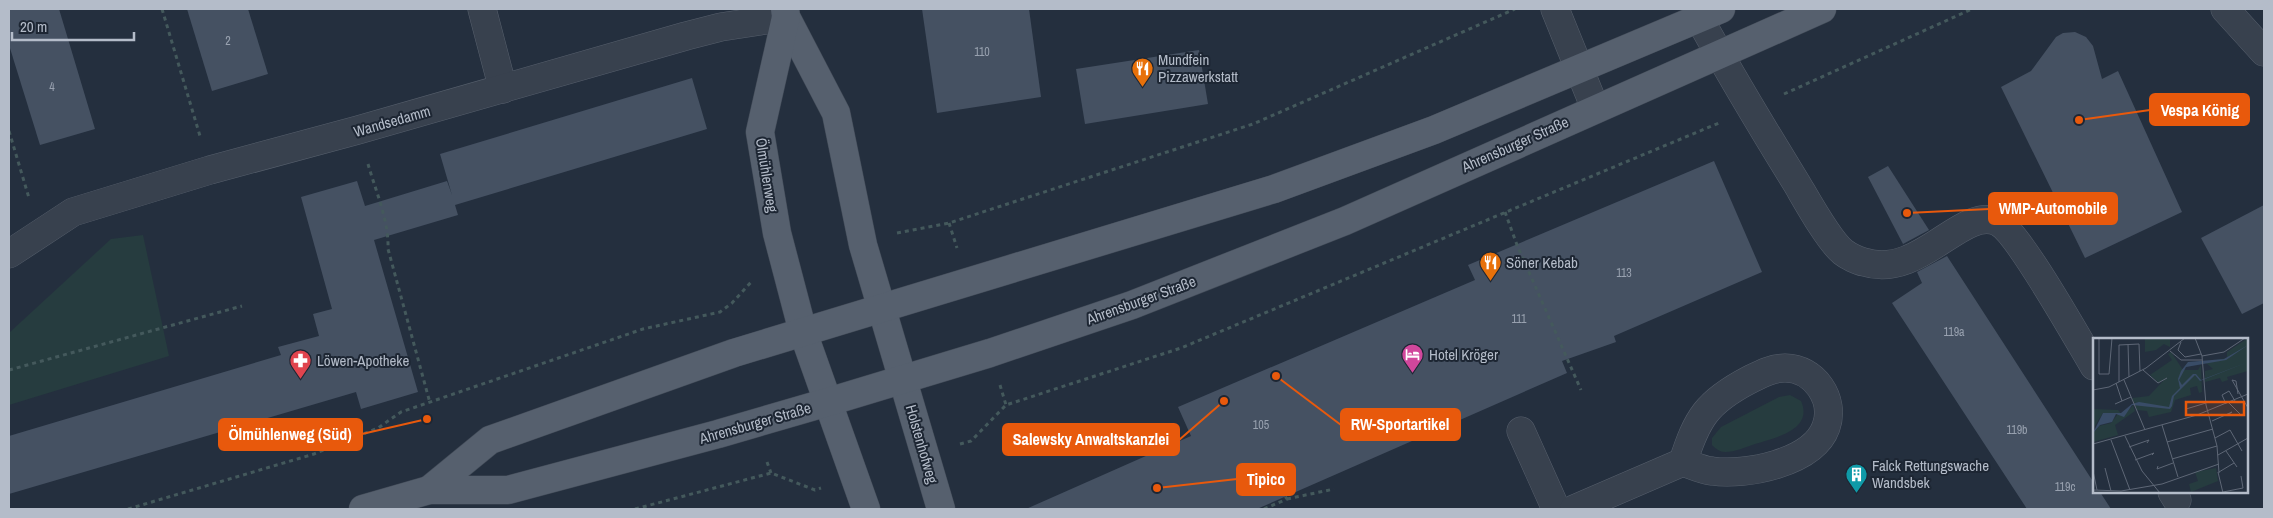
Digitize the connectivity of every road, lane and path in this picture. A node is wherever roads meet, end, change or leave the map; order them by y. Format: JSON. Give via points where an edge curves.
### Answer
{"nodes":[{"id":1,"x":162,"y":9,"type":"edge"},
{"id":2,"x":482,"y":9,"type":"edge"},
{"id":3,"x":1515,"y":9,"type":"edge"},
{"id":4,"x":1555,"y":9,"type":"edge"},
{"id":5,"x":1822,"y":9,"type":"edge"},
{"id":6,"x":1972,"y":9,"type":"edge"},
{"id":7,"x":2225,"y":9,"type":"edge"},
{"id":8,"x":785,"y":13,"type":"edge"},
{"id":9,"x":1710,"y":13,"type":"edge"},
{"id":10,"x":2264,"y":52,"type":"edge"},
{"id":11,"x":1719,"y":54,"type":"junction"},
{"id":12,"x":1580,"y":70,"type":"junction"},
{"id":13,"x":504,"y":89,"type":"junction"},
{"id":14,"x":1595,"y":108,"type":"junction"},
{"id":15,"x":1752,"y":109,"type":"junction"},
{"id":16,"x":358,"y":130,"type":"junction"},
{"id":17,"x":9,"y":131,"type":"edge"},
{"id":18,"x":210,"y":170,"type":"junction"},
{"id":19,"x":1505,"y":212,"type":"junction"},
{"id":20,"x":904,"y":231,"type":"dead end"},
{"id":21,"x":39,"y":234,"type":"junction"},
{"id":22,"x":9,"y":254,"type":"edge"},
{"id":23,"x":750,"y":281,"type":"dead end"},
{"id":24,"x":242,"y":306,"type":"dead end"},
{"id":25,"x":882,"y":308,"type":"junction"},
{"id":26,"x":803,"y":332,"type":"junction"},
{"id":27,"x":2093,"y":364,"type":"edge"},
{"id":28,"x":9,"y":370,"type":"edge"},
{"id":29,"x":903,"y":380,"type":"junction"},
{"id":30,"x":998,"y":380,"type":"dead end"},
{"id":31,"x":1581,"y":390,"type":"dead end"},
{"id":32,"x":828,"y":402,"type":"junction"},
{"id":33,"x":430,"y":403,"type":"junction"},
{"id":34,"x":1006,"y":405,"type":"junction"},
{"id":35,"x":1521,"y":431,"type":"dead end"},
{"id":36,"x":952,"y":446,"type":"dead end"},
{"id":37,"x":767,"y":462,"type":"dead end"},
{"id":38,"x":1682,"y":462,"type":"junction"},
{"id":39,"x":771,"y":472,"type":"junction"},
{"id":40,"x":823,"y":488,"type":"dead end"},
{"id":41,"x":1334,"y":489,"type":"dead end"},
{"id":42,"x":429,"y":490,"type":"junction"},
{"id":43,"x":128,"y":509,"type":"edge"},
{"id":44,"x":363,"y":509,"type":"edge"},
{"id":45,"x":636,"y":509,"type":"edge"},
{"id":46,"x":866,"y":509,"type":"edge"},
{"id":47,"x":941,"y":509,"type":"edge"},
{"id":48,"x":1264,"y":509,"type":"edge"},
{"id":49,"x":1556,"y":509,"type":"edge"},
{"id":50,"x":1574,"y":509,"type":"edge"}],
"edges":[{"from":1,"to":18,"type":"path"},
{"from":2,"to":13,"type":"street"},
{"from":3,"to":20,"type":"path","via":[[1253,124],[949,223]]},
{"from":4,"to":12,"type":"street"},
{"from":5,"to":11,"type":"main road","name":"Ahrensburger Straße"},
{"from":6,"to":15,"type":"path"},
{"from":7,"to":10,"type":"street"},
{"from":8,"to":13,"type":"street","name":"Wandsedamm","via":[[686,36]]},
{"from":8,"to":25,"type":"main road","via":[[836,113],[863,245]]},
{"from":8,"to":26,"type":"main road","name":"Ölmühlenweg","via":[[760,132],[777,233]]},
{"from":9,"to":11,"type":"street"},
{"from":9,"to":12,"type":"main road","name":"Ahrensburger Straße"},
{"from":11,"to":14,"type":"main road","name":"Ahrensburger Straße"},
{"from":11,"to":15,"type":"street"},
{"from":12,"to":14,"type":"street"},
{"from":12,"to":25,"type":"main road","name":"Ahrensburger Straße","via":[[1434,130],[1274,189]]},
{"from":13,"to":16,"type":"street","name":"Wandsedamm"},
{"from":14,"to":29,"type":"main road","name":"Ahrensburger Straße","via":[[1345,221],[1255,257],[1132,305]]},
{"from":15,"to":19,"type":"path"},
{"from":15,"to":27,"type":"street","via":[[1817,217],[1843,252],[1863,262],[1896,265],[1974,221],[1988,219],[1999,223],[2019,244]]},
{"from":16,"to":18,"type":"street","name":"Wandsedamm"},
{"from":16,"to":33,"type":"path","via":[[384,218],[389,237],[388,249]]},
{"from":17,"to":21,"type":"path"},
{"from":18,"to":21,"type":"street","name":"Wandsedamm","via":[[73,212]]},
{"from":19,"to":31,"type":"path"},
{"from":19,"to":34,"type":"path","via":[[1181,348]]},
{"from":21,"to":22,"type":"street","name":"Wandsedamm"},
{"from":23,"to":33,"type":"path","via":[[720,312],[643,329]]},
{"from":24,"to":28,"type":"path"},
{"from":25,"to":26,"type":"main road","name":"Ahrensburger Straße"},
{"from":25,"to":29,"type":"main road","name":"Holstenhofweg"},
{"from":26,"to":32,"type":"main road","name":"Ölmühlenweg"},
{"from":26,"to":42,"type":"main road","name":"Ahrensburger Straße","via":[[734,353],[490,440]]},
{"from":29,"to":32,"type":"main road","name":"Ahrensburger Straße"},
{"from":29,"to":47,"type":"main road","name":"Holstenhofweg"},
{"from":30,"to":34,"type":"path"},
{"from":32,"to":42,"type":"main road","name":"Ahrensburger Straße","via":[[508,490]]},
{"from":32,"to":46,"type":"main road"},
{"from":33,"to":43,"type":"path","via":[[401,412],[378,428],[314,454]]},
{"from":34,"to":36,"type":"path","via":[[971,441]]},
{"from":35,"to":49,"type":"street"},
{"from":37,"to":39,"type":"path"},
{"from":38,"to":38,"type":"street","via":[[1711,471],[1736,472],[1768,468],[1801,453],[1820,438],[1826,427],[1828,414],[1823,391],[1810,376],[1799,370],[1771,369],[1759,375],[1730,390],[1704,412]]},
{"from":38,"to":50,"type":"street"},
{"from":39,"to":40,"type":"path","via":[[816,490]]},
{"from":39,"to":45,"type":"path"},
{"from":41,"to":48,"type":"path","via":[[1286,498]]},
{"from":42,"to":44,"type":"main road","name":"Ahrensburger Straße"}]}
